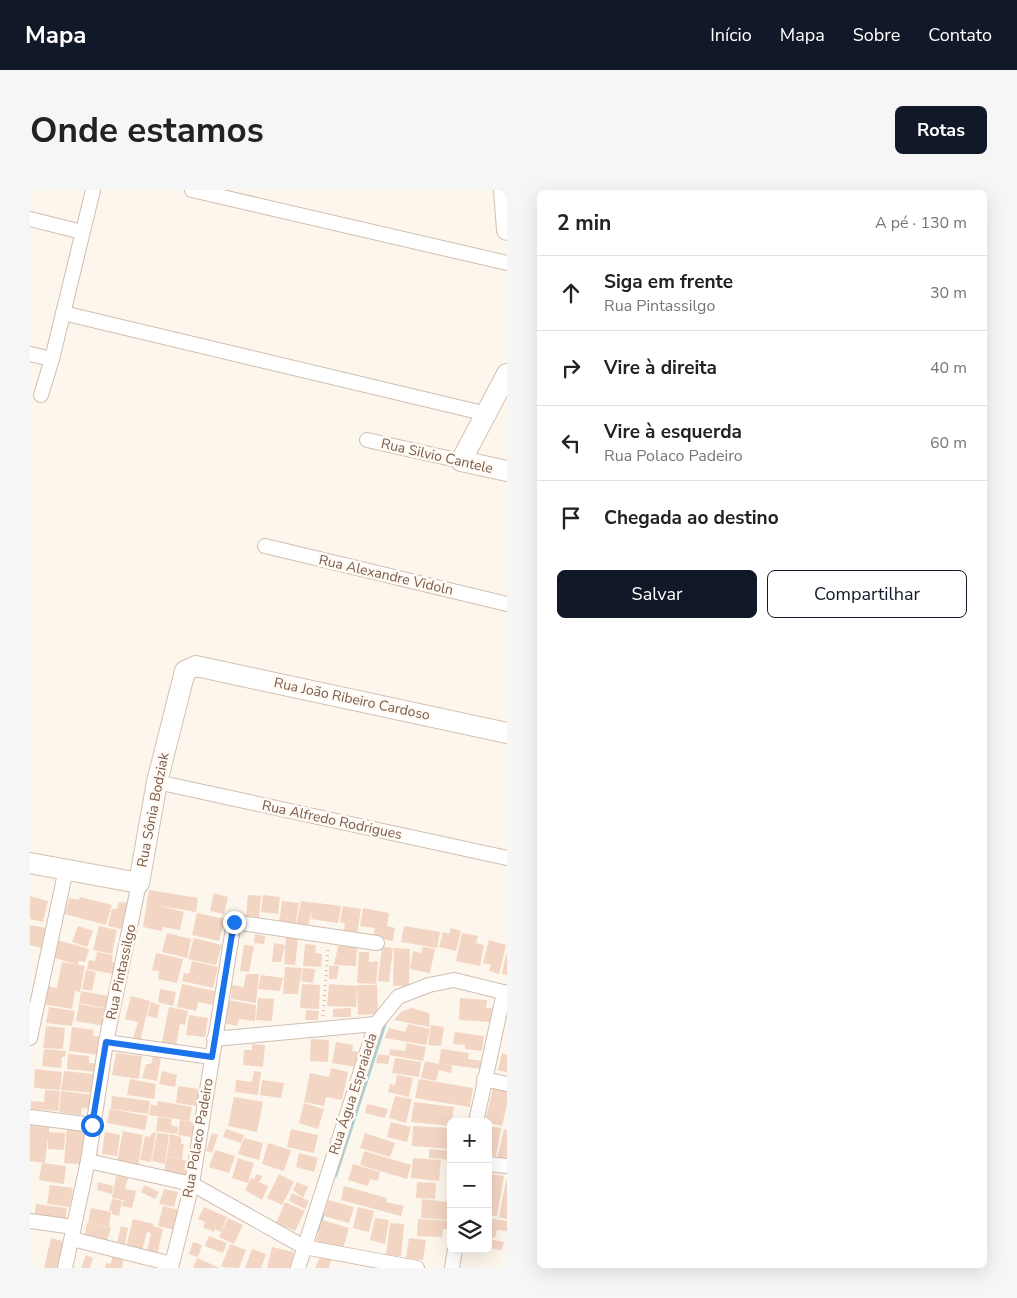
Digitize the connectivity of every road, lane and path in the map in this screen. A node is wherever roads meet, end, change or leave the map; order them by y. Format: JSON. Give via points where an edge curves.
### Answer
{"nodes":[{"id":1,"x":92,"y":190,"type":"edge"},
{"id":2,"x":192,"y":190,"type":"edge"},
{"id":3,"x":504,"y":190,"type":"edge"},
{"id":4,"x":30,"y":219,"type":"edge"},
{"id":5,"x":507,"y":224,"type":"edge"},
{"id":6,"x":82,"y":232,"type":"junction"},
{"id":7,"x":507,"y":263,"type":"edge"},
{"id":8,"x":63,"y":313,"type":"junction"},
{"id":9,"x":30,"y":354,"type":"edge"},
{"id":10,"x":52,"y":359,"type":"junction"},
{"id":11,"x":507,"y":374,"type":"edge"},
{"id":12,"x":41,"y":395,"type":"dead end"},
{"id":13,"x":487,"y":414,"type":"junction"},
{"id":14,"x":367,"y":440,"type":"dead end"},
{"id":15,"x":461,"y":461,"type":"junction"},
{"id":16,"x":507,"y":472,"type":"edge"},
{"id":17,"x":265,"y":546,"type":"dead end"},
{"id":18,"x":507,"y":604,"type":"edge"},
{"id":19,"x":196,"y":666,"type":"joint"},
{"id":20,"x":507,"y":733,"type":"edge"},
{"id":21,"x":157,"y":782,"type":"junction"},
{"id":22,"x":507,"y":858,"type":"edge"},
{"id":23,"x":30,"y":863,"type":"edge"},
{"id":24,"x":66,"y":869,"type":"junction"},
{"id":25,"x":139,"y":883,"type":"junction"},
{"id":26,"x":329,"y":937,"type":"junction"},
{"id":27,"x":377,"y":944,"type":"dead end"},
{"id":28,"x":505,"y":992,"type":"edge"},
{"id":29,"x":376,"y":1024,"type":"junction"},
{"id":30,"x":322,"y":1029,"type":"junction"},
{"id":31,"x":30,"y":1038,"type":"edge"},
{"id":32,"x":214,"y":1039,"type":"junction"},
{"id":33,"x":106,"y":1042,"type":"junction"},
{"id":34,"x":212,"y":1057,"type":"junction"},
{"id":35,"x":484,"y":1079,"type":"junction"},
{"id":36,"x":507,"y":1084,"type":"edge"},
{"id":37,"x":30,"y":1117,"type":"edge"},
{"id":38,"x":477,"y":1118,"type":"edge"},
{"id":39,"x":92,"y":1125,"type":"junction"},
{"id":40,"x":88,"y":1161,"type":"junction"},
{"id":41,"x":492,"y":1164,"type":"edge"},
{"id":42,"x":507,"y":1166,"type":"edge"},
{"id":43,"x":192,"y":1184,"type":"junction"},
{"id":44,"x":30,"y":1221,"type":"edge"},
{"id":45,"x":73,"y":1233,"type":"junction"},
{"id":46,"x":304,"y":1247,"type":"junction"},
{"id":47,"x":454,"y":1253,"type":"edge"},
{"id":48,"x":65,"y":1268,"type":"edge"},
{"id":49,"x":298,"y":1268,"type":"edge"},
{"id":50,"x":417,"y":1268,"type":"edge"},
{"id":51,"x":452,"y":1268,"type":"edge"}],
"edges":[{"from":1,"to":6,"type":"street"},
{"from":2,"to":7,"type":"street"},
{"from":3,"to":5,"type":"street"},
{"from":4,"to":6,"type":"street"},
{"from":6,"to":8,"type":"street"},
{"from":8,"to":10,"type":"street"},
{"from":8,"to":13,"type":"street"},
{"from":9,"to":10,"type":"street"},
{"from":10,"to":12,"type":"street"},
{"from":11,"to":13,"type":"street"},
{"from":13,"to":15,"type":"street"},
{"from":14,"to":15,"type":"street","name":"Rua Silvio Cantele"},
{"from":15,"to":16,"type":"street","name":"Rua Silvio Cantele"},
{"from":17,"to":18,"type":"street","name":"Rua Alexandre Vidoln"},
{"from":19,"to":20,"type":"street","name":"Rua João Ribeiro Cardoso"},
{"from":19,"to":21,"type":"street","name":"Rua Sônia Bodziak","via":[[185,671]]},
{"from":21,"to":22,"type":"street","name":"Rua Alfredo Rodrigues"},
{"from":21,"to":25,"type":"street","name":"Rua Sônia Bodziak"},
{"from":23,"to":24,"type":"street","name":"Rua Sônia Bodziak"},
{"from":24,"to":25,"type":"street","name":"Rua Sônia Bodziak"},
{"from":24,"to":31,"type":"street"},
{"from":25,"to":33,"type":"street","name":"Rua Pintassilgo"},
{"from":26,"to":27,"type":"street"},
{"from":26,"to":30,"type":"path"},
{"from":26,"to":32,"type":"street","name":"Rua Polaco Padeiro","via":[[234,922]]},
{"from":28,"to":29,"type":"street","name":"Rua Água Espraiada","via":[[454,980],[428,985],[398,997]]},
{"from":28,"to":35,"type":"street"},
{"from":29,"to":30,"type":"street"},
{"from":29,"to":46,"type":"street","name":"Rua Água Espraiada"},
{"from":30,"to":32,"type":"street"},
{"from":32,"to":34,"type":"street","name":"Rua Polaco Padeiro"},
{"from":33,"to":34,"type":"street"},
{"from":33,"to":39,"type":"street","name":"Rua Pintassilgo"},
{"from":34,"to":43,"type":"street","name":"Rua Polaco Padeiro"},
{"from":35,"to":36,"type":"street"},
{"from":35,"to":38,"type":"street"},
{"from":37,"to":39,"type":"street"},
{"from":39,"to":40,"type":"street","name":"Rua Pintassilgo"},
{"from":40,"to":43,"type":"street"},
{"from":40,"to":45,"type":"street","name":"Rua Pintassilgo"},
{"from":41,"to":42,"type":"street"},
{"from":43,"to":45,"type":"street","name":"Rua Polaco Padeiro","via":[[172,1264]]},
{"from":43,"to":46,"type":"street"},
{"from":44,"to":45,"type":"street"},
{"from":45,"to":48,"type":"street","name":"Rua Pintassilgo"},
{"from":46,"to":49,"type":"street","name":"Rua Água Espraiada"},
{"from":46,"to":50,"type":"street"},
{"from":47,"to":51,"type":"street"}]}
